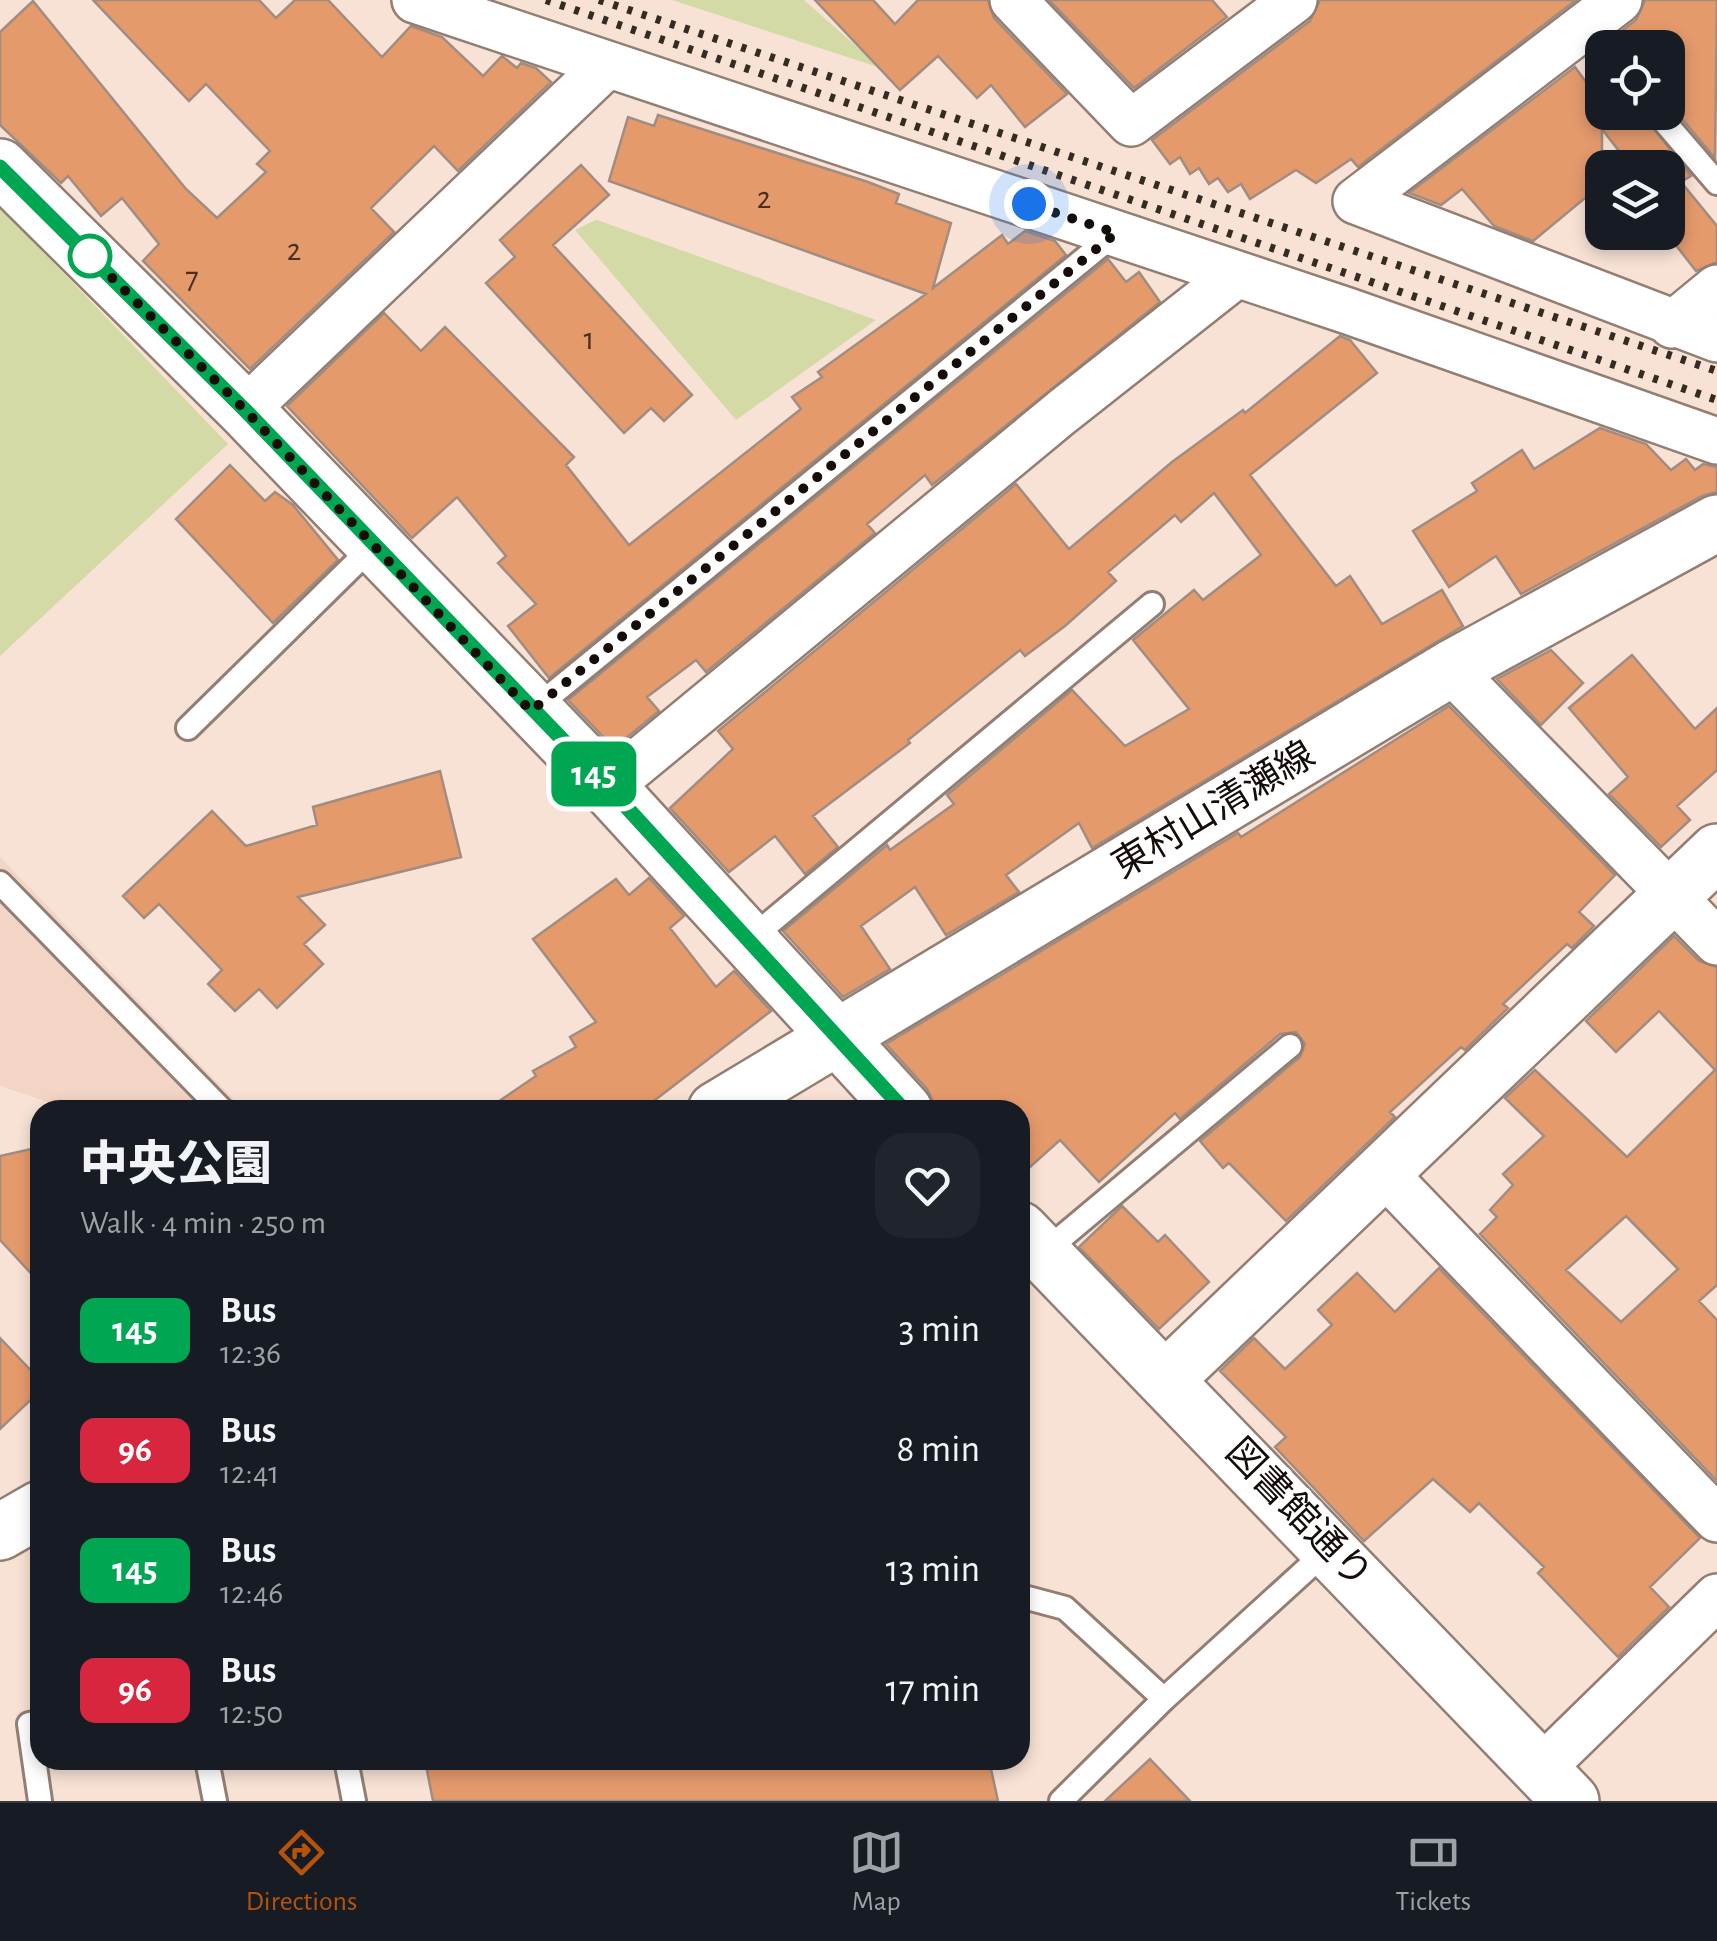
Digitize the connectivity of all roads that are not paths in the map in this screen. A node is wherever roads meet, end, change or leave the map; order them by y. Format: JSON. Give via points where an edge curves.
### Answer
{"nodes":[{"id":1,"x":415,"y":0,"type":"edge"},
{"id":2,"x":1014,"y":0,"type":"edge"},
{"id":3,"x":1619,"y":0,"type":"edge"},
{"id":4,"x":1276,"y":5,"type":"edge"},
{"id":5,"x":608,"y":65,"type":"junction"},
{"id":6,"x":1671,"y":130,"type":"edge"},
{"id":7,"x":0,"y":167,"type":"edge"},
{"id":8,"x":1717,"y":183,"type":"edge"},
{"id":9,"x":1116,"y":233,"type":"junction"},
{"id":10,"x":1236,"y":274,"type":"junction"},
{"id":11,"x":1717,"y":288,"type":"edge"},
{"id":12,"x":1672,"y":324,"type":"junction"},
{"id":13,"x":1717,"y":339,"type":"edge"},
{"id":14,"x":245,"y":410,"type":"junction"},
{"id":15,"x":1717,"y":441,"type":"edge"},
{"id":16,"x":1717,"y":523,"type":"edge"},
{"id":17,"x":372,"y":546,"type":"junction"},
{"id":18,"x":1152,"y":604,"type":"dead end"},
{"id":19,"x":1450,"y":669,"type":"junction"},
{"id":20,"x":531,"y":711,"type":"junction"},
{"id":21,"x":188,"y":728,"type":"dead end"},
{"id":22,"x":608,"y":787,"type":"junction"},
{"id":23,"x":1717,"y":852,"type":"edge"},
{"id":24,"x":0,"y":882,"type":"edge"},
{"id":25,"x":1672,"y":895,"type":"junction"},
{"id":26,"x":749,"y":940,"type":"junction"},
{"id":27,"x":1717,"y":942,"type":"edge"},
{"id":28,"x":835,"y":1039,"type":"junction"},
{"id":29,"x":1290,"y":1046,"type":"dead end"},
{"id":30,"x":212,"y":1100,"type":"edge"},
{"id":31,"x":733,"y":1100,"type":"edge"},
{"id":32,"x":894,"y":1100,"type":"edge"},
{"id":33,"x":1383,"y":1172,"type":"junction"},
{"id":34,"x":1032,"y":1242,"type":"edge"},
{"id":35,"x":1166,"y":1379,"type":"junction"},
{"id":36,"x":30,"y":1514,"type":"edge"},
{"id":37,"x":1717,"y":1519,"type":"edge"},
{"id":38,"x":0,"y":1532,"type":"edge"},
{"id":39,"x":1331,"y":1547,"type":"junction"},
{"id":40,"x":1717,"y":1597,"type":"edge"},
{"id":41,"x":1030,"y":1599,"type":"edge"},
{"id":42,"x":1164,"y":1699,"type":"junction"},
{"id":43,"x":35,"y":1770,"type":"edge"},
{"id":44,"x":209,"y":1770,"type":"edge"},
{"id":45,"x":348,"y":1770,"type":"edge"},
{"id":46,"x":1557,"y":1784,"type":"edge"},
{"id":47,"x":40,"y":1801,"type":"edge"},
{"id":48,"x":214,"y":1801,"type":"edge"},
{"id":49,"x":354,"y":1801,"type":"edge"},
{"id":50,"x":1061,"y":1801,"type":"edge"}],
"edges":[{"from":1,"to":5,"type":"street"},
{"from":2,"to":4,"type":"street","via":[[1131,123]]},
{"from":3,"to":12,"type":"street","via":[[1356,201]]},
{"from":5,"to":9,"type":"street"},
{"from":5,"to":14,"type":"street"},
{"from":6,"to":8,"type":"lane"},
{"from":7,"to":14,"type":"street"},
{"from":9,"to":10,"type":"street"},
{"from":9,"to":20,"type":"lane"},
{"from":10,"to":15,"type":"street"},
{"from":10,"to":22,"type":"street"},
{"from":11,"to":12,"type":"street"},
{"from":12,"to":13,"type":"street"},
{"from":14,"to":17,"type":"street"},
{"from":16,"to":19,"type":"street","name":"東村山清瀬線"},
{"from":17,"to":20,"type":"street"},
{"from":17,"to":21,"type":"lane"},
{"from":18,"to":26,"type":"lane"},
{"from":19,"to":25,"type":"street"},
{"from":19,"to":28,"type":"street","name":"東村山清瀬線"},
{"from":20,"to":22,"type":"street"},
{"from":22,"to":26,"type":"street"},
{"from":23,"to":25,"type":"street"},
{"from":24,"to":30,"type":"lane"},
{"from":25,"to":27,"type":"street"},
{"from":25,"to":33,"type":"street"},
{"from":26,"to":28,"type":"street"},
{"from":28,"to":31,"type":"street","name":"東村山清瀬線"},
{"from":28,"to":32,"type":"street"},
{"from":29,"to":34,"type":"lane"},
{"from":33,"to":35,"type":"street"},
{"from":33,"to":37,"type":"street"},
{"from":34,"to":35,"type":"street","name":"図書館通り"},
{"from":35,"to":39,"type":"street","name":"図書館通り"},
{"from":36,"to":38,"type":"street"},
{"from":39,"to":42,"type":"lane"},
{"from":39,"to":46,"type":"street","name":"図書館通り"},
{"from":40,"to":46,"type":"street"},
{"from":41,"to":42,"type":"lane","via":[[1066,1608]]},
{"from":42,"to":50,"type":"lane"},
{"from":43,"to":47,"type":"lane"},
{"from":44,"to":48,"type":"lane"},
{"from":45,"to":49,"type":"lane"}]}
